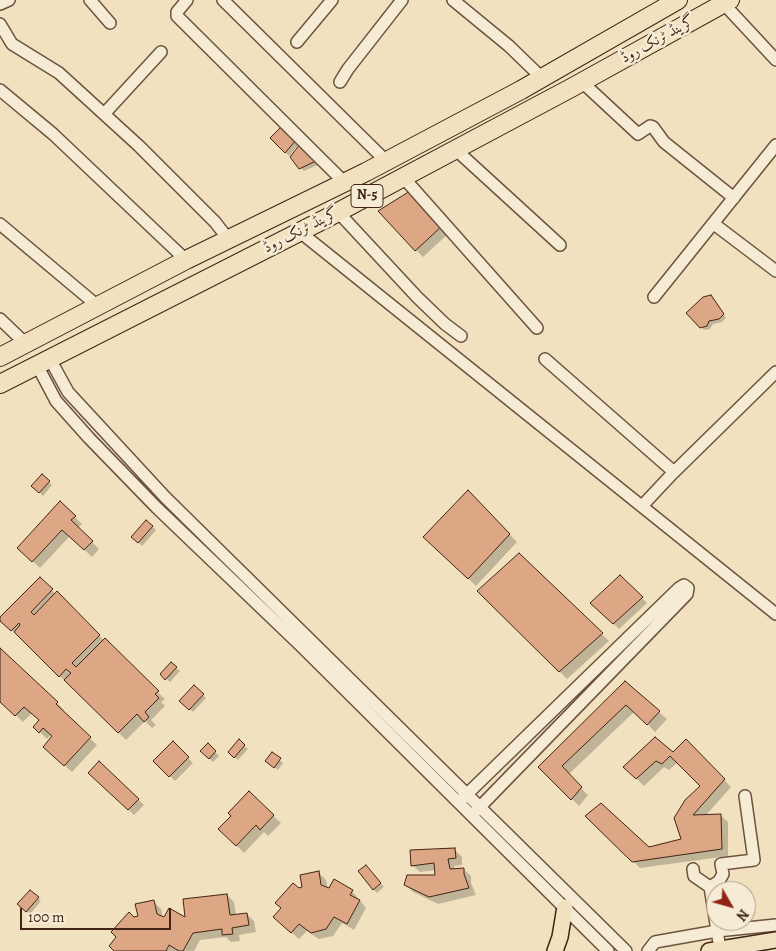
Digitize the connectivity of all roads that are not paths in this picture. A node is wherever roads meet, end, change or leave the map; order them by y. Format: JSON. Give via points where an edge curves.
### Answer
{"nodes":[{"id":1,"x":9,"y":0,"type":"edge"},
{"id":2,"x":90,"y":0,"type":"edge"},
{"id":3,"x":187,"y":0,"type":"edge"},
{"id":4,"x":223,"y":0,"type":"edge"},
{"id":5,"x":332,"y":0,"type":"edge"},
{"id":6,"x":402,"y":0,"type":"edge"},
{"id":7,"x":453,"y":0,"type":"edge"},
{"id":8,"x":678,"y":0,"type":"edge"},
{"id":9,"x":726,"y":2,"type":"edge"},
{"id":10,"x":0,"y":4,"type":"edge"},
{"id":11,"x":110,"y":23,"type":"dead end"},
{"id":12,"x":0,"y":24,"type":"edge"},
{"id":13,"x":297,"y":42,"type":"dead end"},
{"id":14,"x":161,"y":52,"type":"dead end"},
{"id":15,"x":776,"y":60,"type":"edge"},
{"id":16,"x":542,"y":78,"type":"junction"},
{"id":17,"x":340,"y":82,"type":"dead end"},
{"id":18,"x":582,"y":82,"type":"junction"},
{"id":19,"x":0,"y":90,"type":"edge"},
{"id":20,"x":104,"y":114,"type":"junction"},
{"id":21,"x":776,"y":145,"type":"edge"},
{"id":22,"x":455,"y":149,"type":"junction"},
{"id":23,"x":386,"y":162,"type":"junction"},
{"id":24,"x":402,"y":177,"type":"junction"},
{"id":25,"x":345,"y":182,"type":"junction"},
{"id":26,"x":734,"y":198,"type":"junction"},
{"id":27,"x":338,"y":212,"type":"junction"},
{"id":28,"x":0,"y":224,"type":"edge"},
{"id":29,"x":714,"y":224,"type":"junction"},
{"id":30,"x":300,"y":232,"type":"junction"},
{"id":31,"x":229,"y":240,"type":"junction"},
{"id":32,"x":560,"y":245,"type":"dead end"},
{"id":33,"x":186,"y":260,"type":"junction"},
{"id":34,"x":776,"y":271,"type":"edge"},
{"id":35,"x":654,"y":297,"type":"dead end"},
{"id":36,"x":99,"y":307,"type":"junction"},
{"id":37,"x":81,"y":316,"type":"junction"},
{"id":38,"x":0,"y":320,"type":"edge"},
{"id":39,"x":537,"y":328,"type":"dead end"},
{"id":40,"x":461,"y":336,"type":"dead end"},
{"id":41,"x":91,"y":339,"type":"junction"},
{"id":42,"x":26,"y":344,"type":"junction"},
{"id":43,"x":0,"y":357,"type":"edge"},
{"id":44,"x":545,"y":359,"type":"dead end"},
{"id":45,"x":44,"y":362,"type":"junction"},
{"id":46,"x":776,"y":372,"type":"edge"},
{"id":47,"x":0,"y":384,"type":"edge"},
{"id":48,"x":674,"y":472,"type":"junction"},
{"id":49,"x":642,"y":506,"type":"junction"},
{"id":50,"x":776,"y":614,"type":"edge"},
{"id":51,"x":745,"y":796,"type":"dead end"},
{"id":52,"x":463,"y":798,"type":"junction"},
{"id":53,"x":476,"y":811,"type":"junction"},
{"id":54,"x":693,"y":869,"type":"dead end"},
{"id":55,"x":720,"y":881,"type":"edge"},
{"id":56,"x":706,"y":884,"type":"edge"},
{"id":57,"x":568,"y":903,"type":"junction"},
{"id":58,"x":776,"y":925,"type":"edge"},
{"id":59,"x":756,"y":927,"type":"edge"},
{"id":60,"x":717,"y":931,"type":"joint"},
{"id":61,"x":776,"y":940,"type":"edge"},
{"id":62,"x":715,"y":950,"type":"edge"},
{"id":63,"x":555,"y":951,"type":"edge"},
{"id":64,"x":608,"y":951,"type":"edge"},
{"id":65,"x":626,"y":951,"type":"edge"},
{"id":66,"x":648,"y":951,"type":"edge"}],
"edges":[{"from":1,"to":10,"type":"street"},
{"from":2,"to":11,"type":"street"},
{"from":3,"to":25,"type":"street","via":[[177,16]]},
{"from":4,"to":23,"type":"street"},
{"from":5,"to":13,"type":"street"},
{"from":6,"to":17,"type":"street"},
{"from":7,"to":16,"type":"street"},
{"from":8,"to":16,"type":"highway","name":"گرینڈ ٹرنک روڈ","number":"N-5"},
{"from":9,"to":15,"type":"street","via":[[749,33]]},
{"from":9,"to":18,"type":"highway","name":"گرینڈ ٹرنک روڈ","number":"N-5"},
{"from":12,"to":20,"type":"street","via":[[12,44],[59,73]]},
{"from":14,"to":20,"type":"street"},
{"from":16,"to":23,"type":"highway","name":"گرینڈ ٹرنک روڈ","number":"N-5"},
{"from":18,"to":22,"type":"highway","name":"گرینڈ ٹرنک روڈ","number":"N-5"},
{"from":18,"to":26,"type":"street","via":[[638,134],[653,127],[664,142]]},
{"from":19,"to":33,"type":"street","via":[[52,134]]},
{"from":20,"to":31,"type":"street","via":[[215,222]]},
{"from":21,"to":26,"type":"street"},
{"from":22,"to":24,"type":"highway","name":"گرینڈ ٹرنک روڈ","number":"N-5"},
{"from":22,"to":32,"type":"street"},
{"from":23,"to":25,"type":"highway","name":"گرینڈ ٹرنک روڈ","number":"N-5"},
{"from":24,"to":27,"type":"highway","name":"گرینڈ ٹرنک روڈ","number":"N-5"},
{"from":24,"to":39,"type":"street"},
{"from":25,"to":31,"type":"highway","name":"گرینڈ ٹرنک روڈ","number":"N-5"},
{"from":26,"to":29,"type":"street"},
{"from":27,"to":30,"type":"highway","name":"گرینڈ ٹرنک روڈ","number":"N-5"},
{"from":27,"to":40,"type":"street","via":[[417,297]]},
{"from":28,"to":36,"type":"street"},
{"from":29,"to":34,"type":"street"},
{"from":29,"to":35,"type":"street"},
{"from":30,"to":41,"type":"highway","name":"گرینڈ ٹرنک روڈ","number":"N-5"},
{"from":30,"to":49,"type":"street"},
{"from":31,"to":33,"type":"highway","name":"گرینڈ ٹرنک روڈ","number":"N-5"},
{"from":33,"to":36,"type":"highway","name":"گرینڈ ٹرنک روڈ","number":"N-5"},
{"from":36,"to":37,"type":"highway","name":"گرینڈ ٹرنک روڈ","number":"N-5"},
{"from":37,"to":41,"type":"highway"},
{"from":37,"to":42,"type":"highway","name":"گرینڈ ٹرنک روڈ","number":"N-5"},
{"from":38,"to":42,"type":"street"},
{"from":41,"to":45,"type":"highway","name":"گرینڈ ٹرنک روڈ","number":"N-5"},
{"from":42,"to":43,"type":"highway","name":"گرینڈ ٹرنک روڈ","number":"N-5"},
{"from":44,"to":48,"type":"street"},
{"from":45,"to":47,"type":"highway","name":"گرینڈ ٹرنک روڈ","number":"N-5"},
{"from":45,"to":52,"type":"street","via":[[165,497]]},
{"from":46,"to":48,"type":"street"},
{"from":48,"to":49,"type":"street"},
{"from":49,"to":50,"type":"street"},
{"from":51,"to":55,"type":"street","via":[[754,860],[721,864],[724,874]]},
{"from":52,"to":53,"type":"street"},
{"from":52,"to":53,"type":"street","via":[[679,588],[684,585],[688,588],[688,594]]},
{"from":53,"to":57,"type":"street"},
{"from":54,"to":56,"type":"street","via":[[694,876]]},
{"from":57,"to":63,"type":"main road"},
{"from":57,"to":64,"type":"street"},
{"from":57,"to":65,"type":"street"},
{"from":58,"to":59,"type":"street"},
{"from":60,"to":62,"type":"street"},
{"from":60,"to":66,"type":"street","via":[[655,942]]},
{"from":61,"to":62,"type":"main road"}]}
